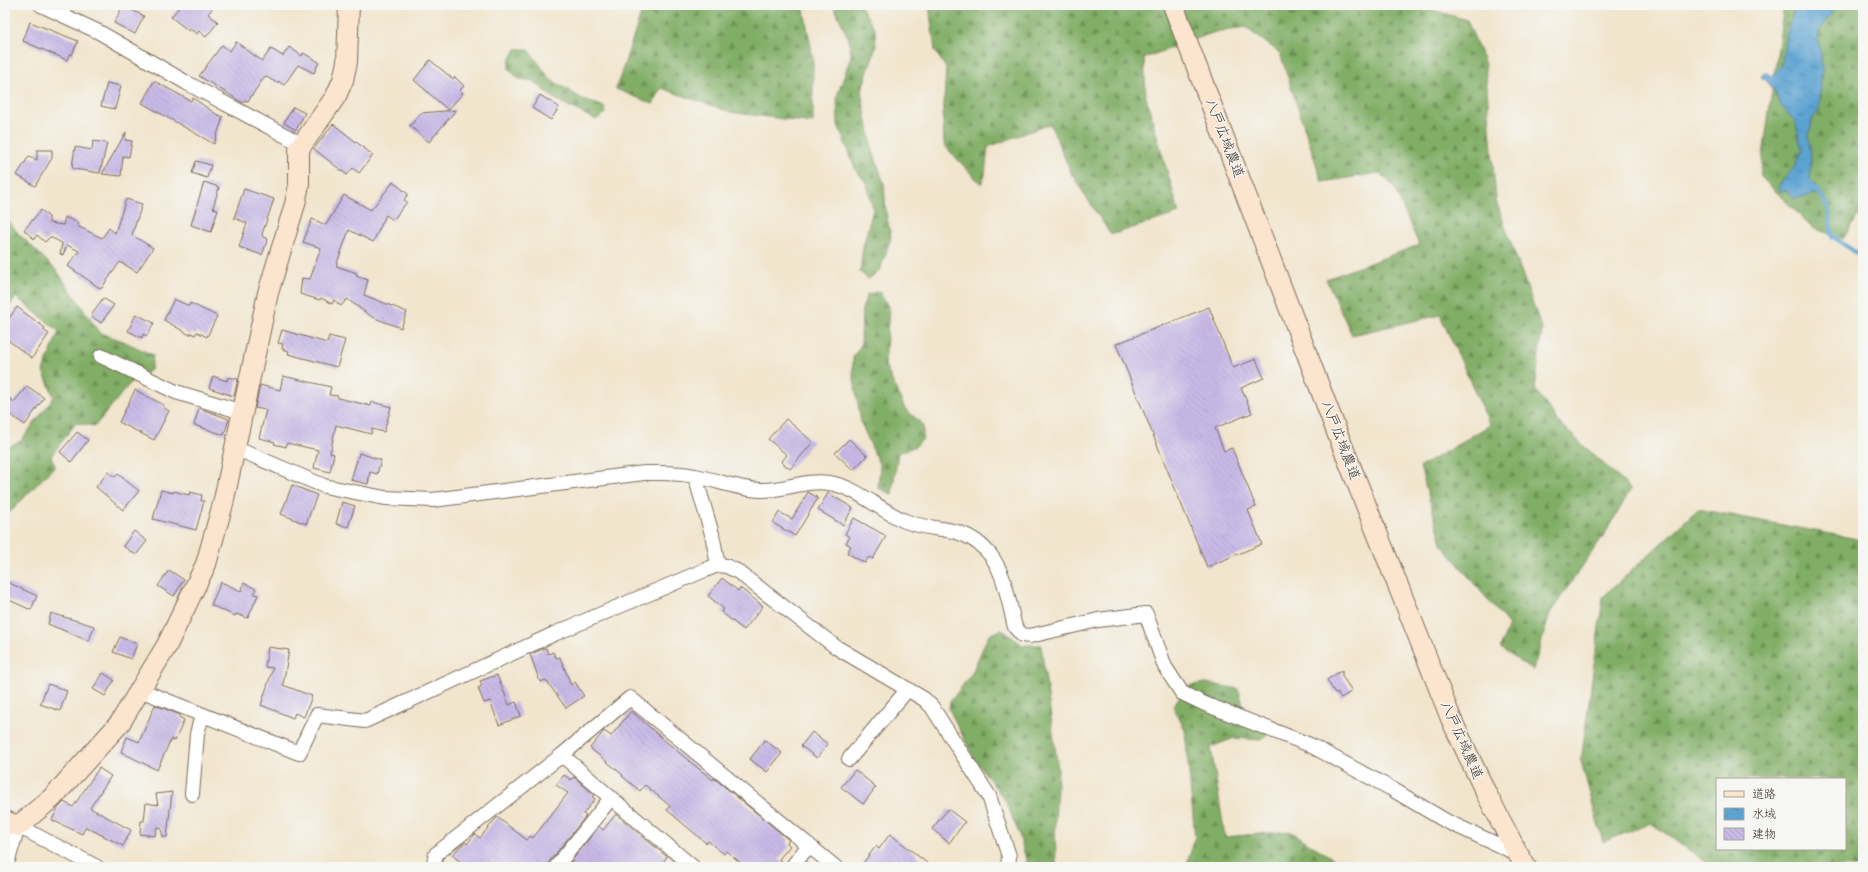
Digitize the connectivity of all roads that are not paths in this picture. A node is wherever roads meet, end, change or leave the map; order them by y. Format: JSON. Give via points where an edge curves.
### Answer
{"nodes":[{"id":1,"x":41,"y":5,"type":"edge"},
{"id":2,"x":348,"y":5,"type":"edge"},
{"id":3,"x":1173,"y":5,"type":"edge"},
{"id":4,"x":301,"y":144,"type":"junction"},
{"id":5,"x":101,"y":356,"type":"dead end"},
{"id":6,"x":242,"y":412,"type":"junction"},
{"id":7,"x":235,"y":448,"type":"junction"},
{"id":8,"x":695,"y":476,"type":"junction"},
{"id":9,"x":718,"y":566,"type":"junction"},
{"id":10,"x":908,"y":689,"type":"junction"},
{"id":11,"x":140,"y":690,"type":"junction"},
{"id":12,"x":202,"y":715,"type":"junction"},
{"id":13,"x":562,"y":755,"type":"junction"},
{"id":14,"x":849,"y":759,"type":"dead end"},
{"id":15,"x":192,"y":794,"type":"dead end"},
{"id":16,"x":611,"y":798,"type":"junction"},
{"id":17,"x":12,"y":824,"type":"edge"},
{"id":18,"x":809,"y":845,"type":"junction"},
{"id":19,"x":1522,"y":860,"type":"edge"},
{"id":20,"x":684,"y":864,"type":"edge"},
{"id":21,"x":6,"y":867,"type":"edge"},
{"id":22,"x":98,"y":867,"type":"edge"},
{"id":23,"x":433,"y":867,"type":"edge"},
{"id":24,"x":556,"y":867,"type":"edge"},
{"id":25,"x":792,"y":867,"type":"edge"},
{"id":26,"x":835,"y":867,"type":"edge"},
{"id":27,"x":1008,"y":867,"type":"edge"}],
"edges":[{"from":1,"to":4,"type":"street","via":[[100,32],[187,83]]},
{"from":2,"to":4,"type":"street","via":[[347,62],[343,80],[336,96]]},
{"from":3,"to":19,"type":"street","name":"八戸広域農道","via":[[1338,435],[1452,721],[1486,793]]},
{"from":4,"to":6,"type":"street","via":[[299,185],[295,204],[268,293]]},
{"from":5,"to":6,"type":"street","via":[[176,392]]},
{"from":6,"to":7,"type":"street"},
{"from":7,"to":8,"type":"street","via":[[324,486],[385,498],[433,500],[644,474],[674,473]]},
{"from":7,"to":11,"type":"street","via":[[206,564],[167,645]]},
{"from":8,"to":9,"type":"street","via":[[712,534]]},
{"from":8,"to":19,"type":"street","via":[[762,490],[810,483],[830,483],[850,490],[919,526],[949,529],[970,536],[998,564],[1015,627],[1022,635],[1030,636],[1098,620],[1146,614],[1164,667],[1182,693],[1310,745]]},
{"from":9,"to":10,"type":"street","via":[[726,566],[737,571],[836,647]]},
{"from":9,"to":12,"type":"street","via":[[554,634],[365,721],[317,715],[299,753]]},
{"from":10,"to":14,"type":"street"},
{"from":10,"to":27,"type":"street","via":[[932,707],[989,796],[1009,856]]},
{"from":11,"to":12,"type":"street"},
{"from":11,"to":17,"type":"street","via":[[120,723],[52,798]]},
{"from":12,"to":15,"type":"street","via":[[197,734]]},
{"from":13,"to":16,"type":"street"},
{"from":13,"to":18,"type":"street","via":[[630,698]]},
{"from":13,"to":23,"type":"street","via":[[436,854]]},
{"from":16,"to":20,"type":"street"},
{"from":16,"to":24,"type":"street"},
{"from":17,"to":21,"type":"street"},
{"from":17,"to":22,"type":"street"},
{"from":18,"to":25,"type":"street"},
{"from":18,"to":26,"type":"street"}]}
